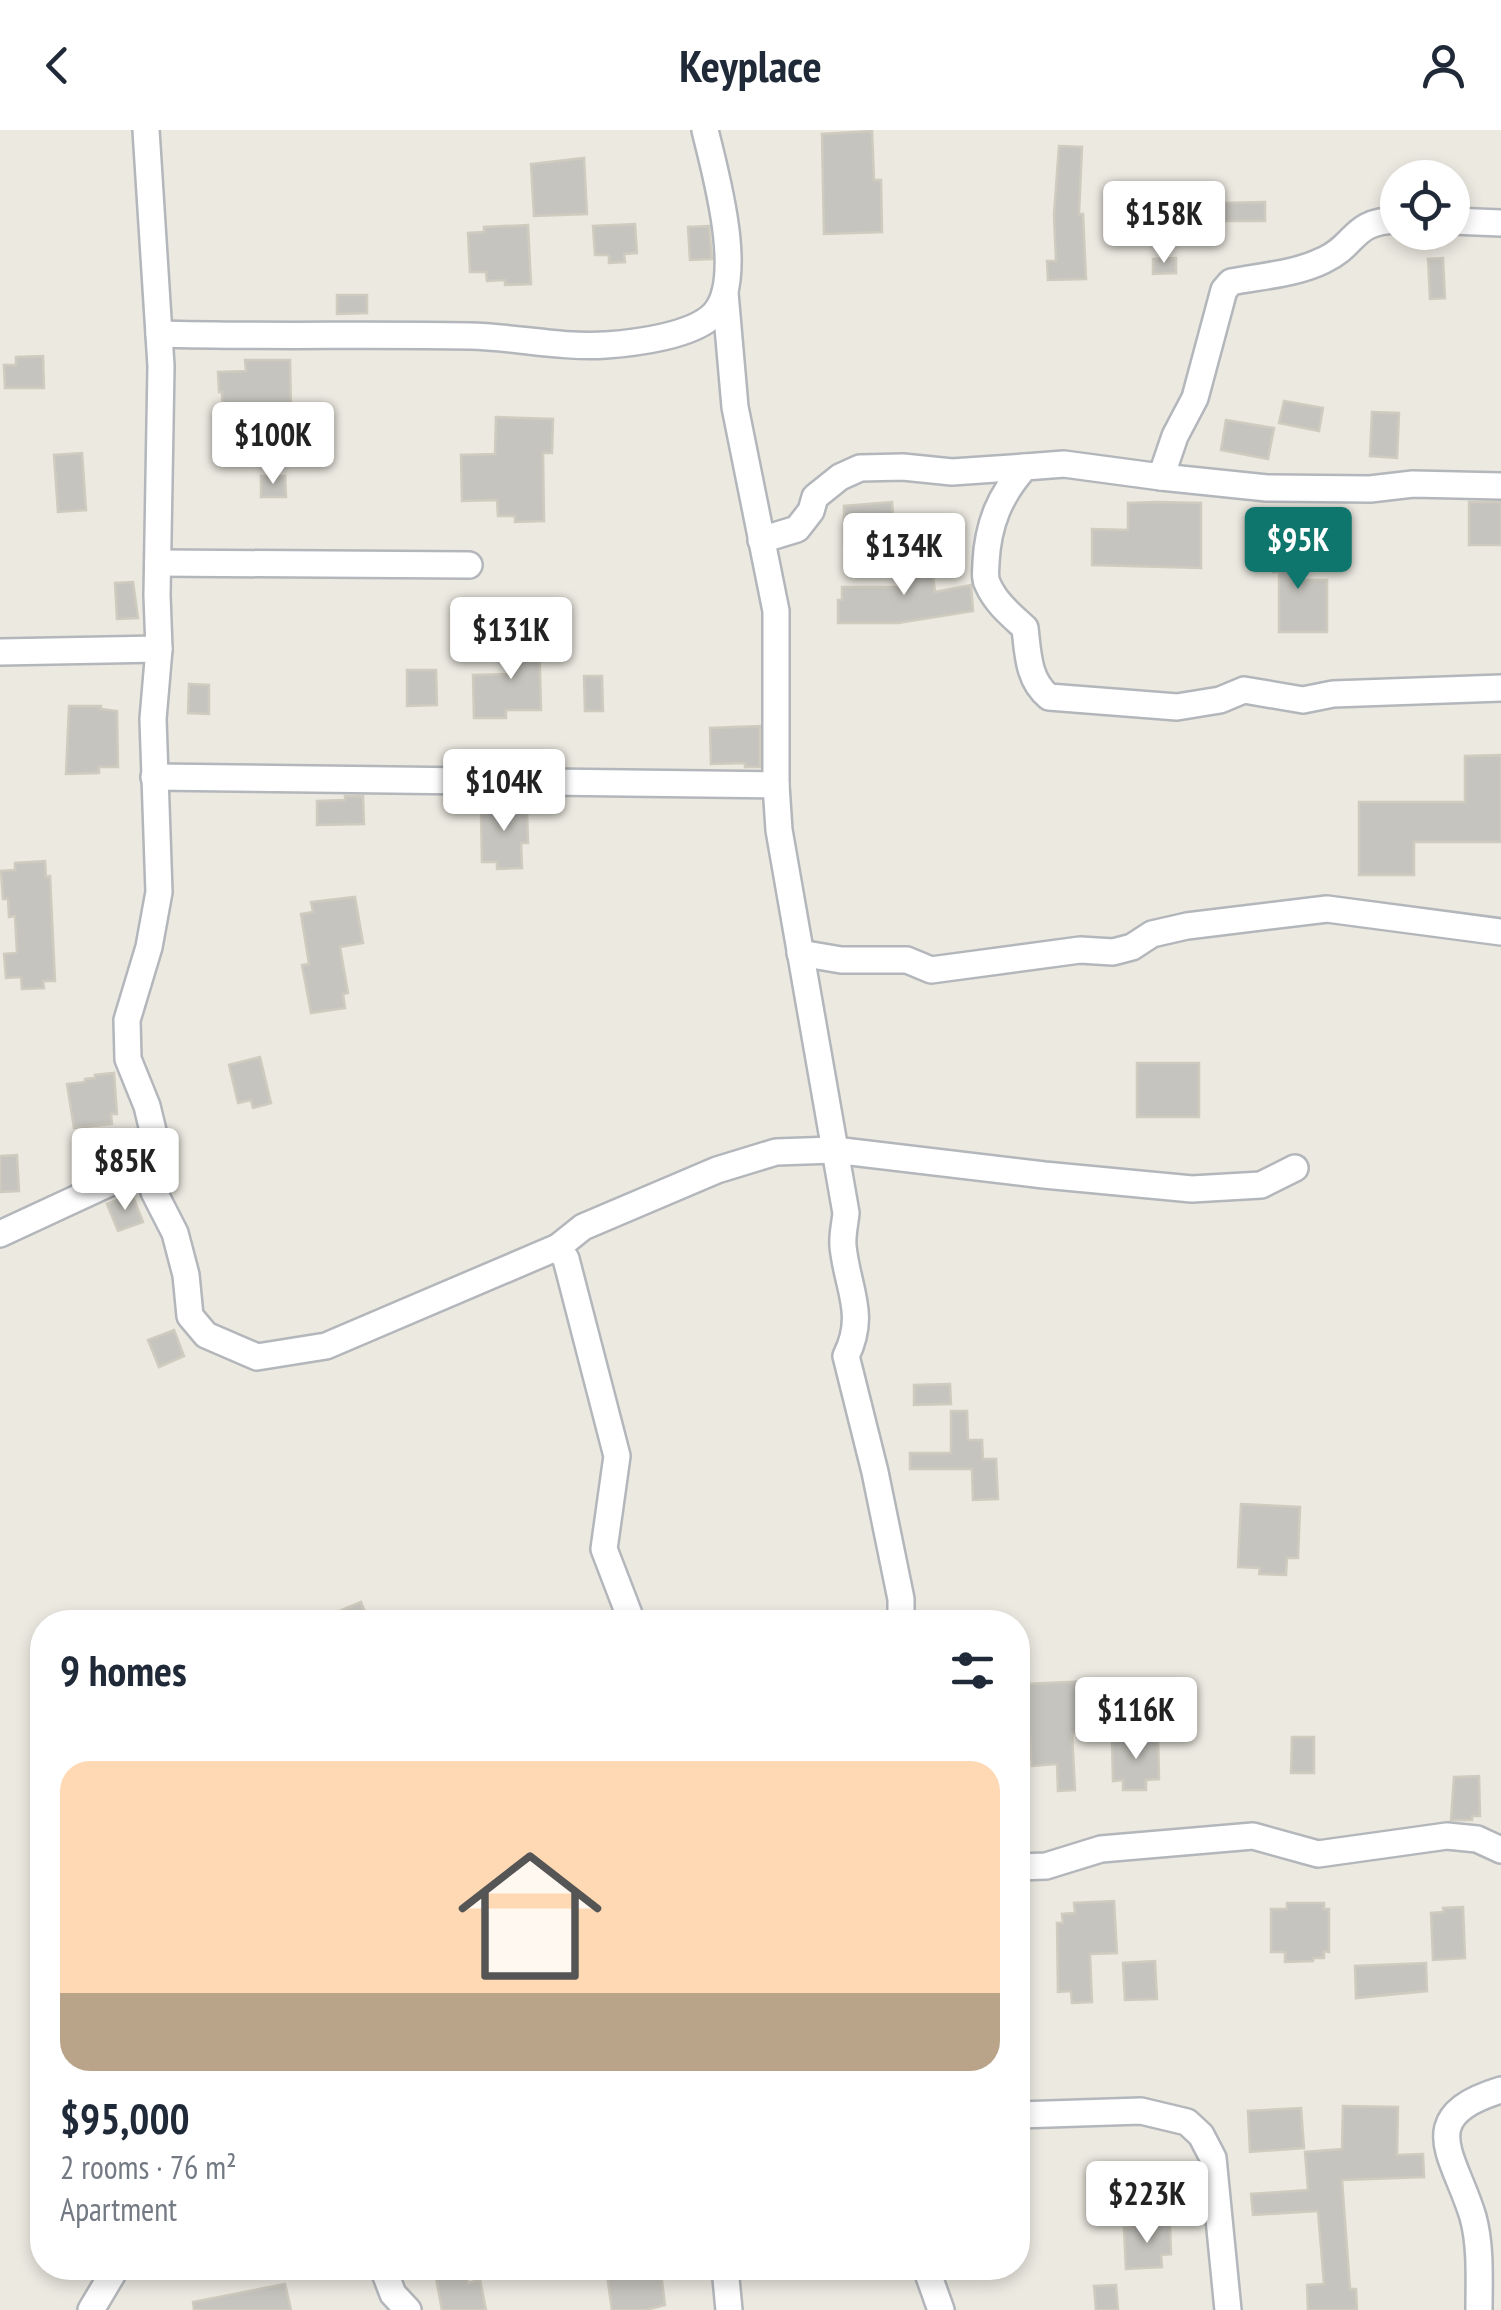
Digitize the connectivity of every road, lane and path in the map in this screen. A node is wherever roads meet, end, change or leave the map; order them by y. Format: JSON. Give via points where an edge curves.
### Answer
{"nodes":[{"id":1,"x":146,"y":130,"type":"edge"},
{"id":2,"x":705,"y":130,"type":"edge"},
{"id":3,"x":1380,"y":221,"type":"edge"},
{"id":4,"x":1470,"y":222,"type":"edge"},
{"id":5,"x":1501,"y":223,"type":"edge"},
{"id":6,"x":725,"y":293,"type":"junction"},
{"id":7,"x":159,"y":334,"type":"junction"},
{"id":8,"x":1025,"y":467,"type":"junction"},
{"id":9,"x":1161,"y":477,"type":"junction"},
{"id":10,"x":1501,"y":486,"type":"edge"},
{"id":11,"x":761,"y":540,"type":"junction"},
{"id":12,"x":158,"y":563,"type":"junction"},
{"id":13,"x":469,"y":564,"type":"dead end"},
{"id":14,"x":159,"y":649,"type":"junction"},
{"id":15,"x":0,"y":652,"type":"edge"},
{"id":16,"x":1501,"y":688,"type":"edge"},
{"id":17,"x":154,"y":777,"type":"junction"},
{"id":18,"x":776,"y":785,"type":"junction"},
{"id":19,"x":1501,"y":932,"type":"edge"},
{"id":20,"x":800,"y":952,"type":"junction"},
{"id":21,"x":834,"y":1150,"type":"junction"},
{"id":22,"x":153,"y":1163,"type":"junction"},
{"id":23,"x":1294,"y":1168,"type":"dead end"},
{"id":24,"x":0,"y":1234,"type":"edge"},
{"id":25,"x":558,"y":1247,"type":"junction"},
{"id":26,"x":627,"y":1610,"type":"edge"},
{"id":27,"x":901,"y":1610,"type":"edge"},
{"id":28,"x":1501,"y":1850,"type":"edge"},
{"id":29,"x":1030,"y":1867,"type":"edge"},
{"id":30,"x":1501,"y":2090,"type":"edge"},
{"id":31,"x":1030,"y":2115,"type":"edge"},
{"id":32,"x":111,"y":2280,"type":"edge"},
{"id":33,"x":388,"y":2280,"type":"edge"},
{"id":34,"x":725,"y":2280,"type":"edge"},
{"id":35,"x":930,"y":2280,"type":"edge"},
{"id":36,"x":92,"y":2310,"type":"edge"},
{"id":37,"x":408,"y":2310,"type":"edge"},
{"id":38,"x":729,"y":2310,"type":"edge"},
{"id":39,"x":941,"y":2310,"type":"edge"},
{"id":40,"x":1228,"y":2310,"type":"edge"},
{"id":41,"x":1479,"y":2310,"type":"edge"}],
"edges":[{"from":1,"to":7,"type":"street"},
{"from":2,"to":6,"type":"street","via":[[726,221]]},
{"from":3,"to":9,"type":"street","via":[[1311,266],[1231,282],[1224,290],[1195,398]]},
{"from":4,"to":5,"type":"street"},
{"from":6,"to":7,"type":"street","via":[[713,315],[681,332],[610,345],[457,336]]},
{"from":6,"to":11,"type":"street","via":[[735,408]]},
{"from":7,"to":12,"type":"street"},
{"from":8,"to":9,"type":"street","via":[[1064,464]]},
{"from":8,"to":11,"type":"street","via":[[860,468],[815,498],[796,529]]},
{"from":8,"to":16,"type":"street","via":[[1006,488],[994,517],[985,581],[1025,628],[1029,665],[1038,688],[1050,697],[1177,707],[1244,690],[1303,700]]},
{"from":9,"to":10,"type":"street","via":[[1267,488]]},
{"from":11,"to":18,"type":"street","via":[[776,612]]},
{"from":12,"to":13,"type":"street"},
{"from":12,"to":14,"type":"street"},
{"from":14,"to":15,"type":"street"},
{"from":14,"to":17,"type":"street"},
{"from":17,"to":18,"type":"street"},
{"from":17,"to":22,"type":"street","via":[[158,910],[127,1020],[128,1059],[154,1135]]},
{"from":18,"to":20,"type":"street"},
{"from":19,"to":20,"type":"street","via":[[1327,909],[1186,926],[1114,952],[1080,950],[931,970],[907,960]]},
{"from":20,"to":21,"type":"street"},
{"from":21,"to":23,"type":"street","via":[[1192,1189],[1261,1185]]},
{"from":21,"to":25,"type":"street","via":[[776,1152],[717,1170],[583,1227]]},
{"from":21,"to":27,"type":"street","via":[[846,1213],[842,1244],[857,1310],[846,1356]]},
{"from":22,"to":24,"type":"street"},
{"from":22,"to":25,"type":"street","via":[[154,1192],[175,1233],[190,1316],[206,1336],[257,1357],[326,1346]]},
{"from":25,"to":26,"type":"street","via":[[617,1456],[604,1549]]},
{"from":28,"to":29,"type":"street","via":[[1448,1836],[1318,1854],[1253,1836],[1102,1849]]},
{"from":30,"to":41,"type":"street","via":[[1454,2113],[1446,2135],[1474,2219]]},
{"from":31,"to":40,"type":"street","via":[[1141,2111],[1188,2122],[1213,2158]]},
{"from":32,"to":36,"type":"street"},
{"from":33,"to":37,"type":"street"},
{"from":34,"to":38,"type":"street"},
{"from":35,"to":39,"type":"street"}]}
